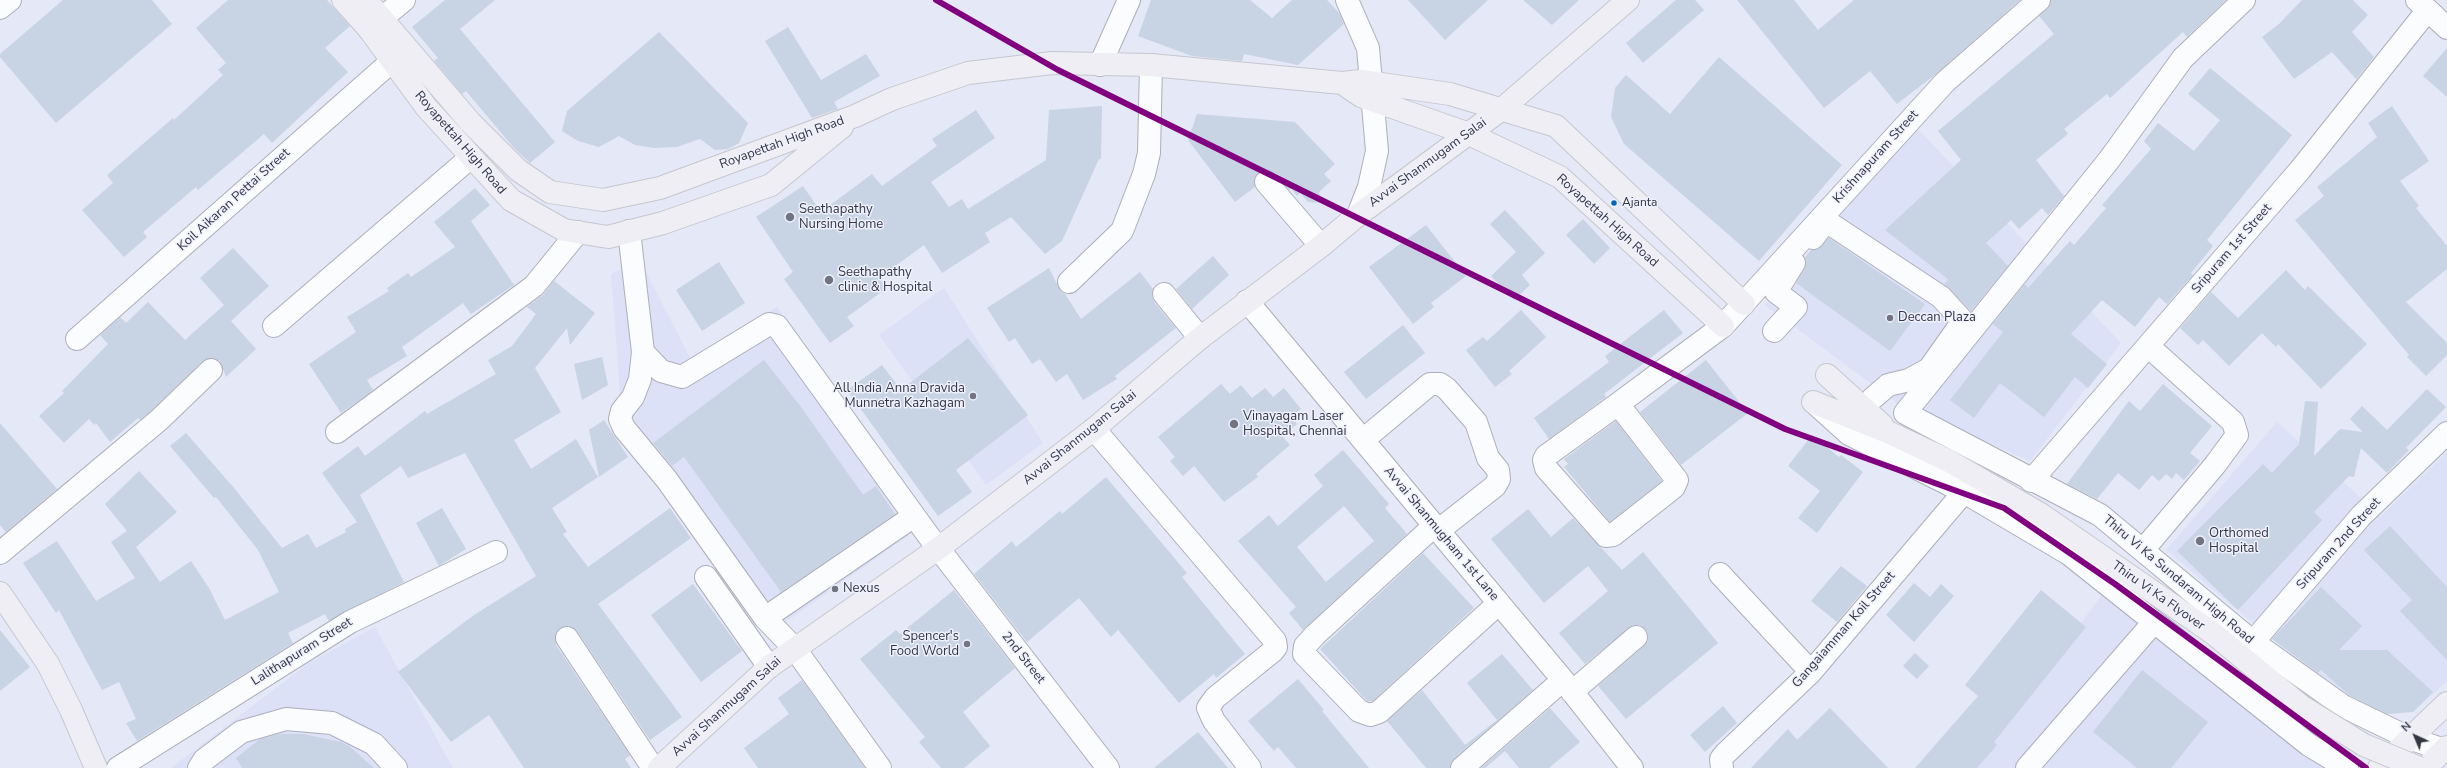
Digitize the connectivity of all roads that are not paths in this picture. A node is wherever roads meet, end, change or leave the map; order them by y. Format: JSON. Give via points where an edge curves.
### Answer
{"nodes":[{"id":1,"x":10,"y":0,"type":"edge"},
{"id":2,"x":343,"y":0,"type":"edge"},
{"id":3,"x":366,"y":0,"type":"edge"},
{"id":4,"x":404,"y":0,"type":"edge"},
{"id":5,"x":1129,"y":0,"type":"edge"},
{"id":6,"x":1347,"y":0,"type":"edge"},
{"id":7,"x":1628,"y":0,"type":"edge"},
{"id":8,"x":2039,"y":0,"type":"edge"},
{"id":9,"x":2244,"y":0,"type":"edge"},
{"id":10,"x":2422,"y":6,"type":"edge"},
{"id":11,"x":0,"y":8,"type":"edge"},
{"id":12,"x":375,"y":24,"type":"junction"},
{"id":13,"x":2447,"y":28,"type":"edge"},
{"id":14,"x":392,"y":61,"type":"junction"},
{"id":15,"x":1100,"y":65,"type":"junction"},
{"id":16,"x":1151,"y":65,"type":"junction"},
{"id":17,"x":1371,"y":91,"type":"junction"},
{"id":18,"x":1502,"y":109,"type":"junction"},
{"id":19,"x":855,"y":116,"type":"junction"},
{"id":20,"x":1469,"y":134,"type":"junction"},
{"id":21,"x":470,"y":158,"type":"junction"},
{"id":22,"x":1266,"y":182,"type":"dead end"},
{"id":23,"x":1358,"y":215,"type":"junction"},
{"id":24,"x":629,"y":231,"type":"junction"},
{"id":25,"x":578,"y":232,"type":"junction"},
{"id":26,"x":1321,"y":246,"type":"junction"},
{"id":27,"x":1789,"y":261,"type":"junction"},
{"id":28,"x":1069,"y":282,"type":"dead end"},
{"id":29,"x":1164,"y":294,"type":"dead end"},
{"id":30,"x":1248,"y":301,"type":"junction"},
{"id":31,"x":1744,"y":304,"type":"junction"},
{"id":32,"x":274,"y":326,"type":"dead end"},
{"id":33,"x":1723,"y":326,"type":"junction"},
{"id":34,"x":1774,"y":331,"type":"dead end"},
{"id":35,"x":1200,"y":338,"type":"junction"},
{"id":36,"x":77,"y":340,"type":"dead end"},
{"id":37,"x":2148,"y":346,"type":"junction"},
{"id":38,"x":643,"y":352,"type":"junction"},
{"id":39,"x":211,"y":370,"type":"dead end"},
{"id":40,"x":1827,"y":375,"type":"dead end"},
{"id":41,"x":1873,"y":398,"type":"dead end"},
{"id":42,"x":1813,"y":402,"type":"joint"},
{"id":43,"x":1618,"y":404,"type":"junction"},
{"id":44,"x":1094,"y":429,"type":"junction"},
{"id":45,"x":337,"y":432,"type":"dead end"},
{"id":46,"x":1890,"y":433,"type":"junction"},
{"id":47,"x":2447,"y":433,"type":"edge"},
{"id":48,"x":1363,"y":440,"type":"junction"},
{"id":49,"x":2031,"y":481,"type":"junction"},
{"id":50,"x":1964,"y":492,"type":"junction"},
{"id":51,"x":914,"y":516,"type":"junction"},
{"id":52,"x":1437,"y":527,"type":"junction"},
{"id":53,"x":938,"y":548,"type":"junction"},
{"id":54,"x":2143,"y":550,"type":"junction"},
{"id":55,"x":496,"y":552,"type":"dead end"},
{"id":56,"x":0,"y":553,"type":"edge"},
{"id":57,"x":1720,"y":574,"type":"dead end"},
{"id":58,"x":706,"y":577,"type":"dead end"},
{"id":59,"x":0,"y":593,"type":"edge"},
{"id":60,"x":1499,"y":603,"type":"junction"},
{"id":61,"x":765,"y":618,"type":"junction"},
{"id":62,"x":2154,"y":622,"type":"junction"},
{"id":63,"x":1636,"y":637,"type":"dead end"},
{"id":64,"x":567,"y":638,"type":"dead end"},
{"id":65,"x":2253,"y":642,"type":"junction"},
{"id":66,"x":795,"y":649,"type":"junction"},
{"id":67,"x":769,"y":667,"type":"junction"},
{"id":68,"x":1811,"y":672,"type":"junction"},
{"id":69,"x":1568,"y":686,"type":"junction"},
{"id":70,"x":2447,"y":703,"type":"edge"},
{"id":71,"x":2409,"y":738,"type":"junction"},
{"id":72,"x":2446,"y":750,"type":"edge"},
{"id":73,"x":1721,"y":766,"type":"edge"},
{"id":74,"x":96,"y":768,"type":"edge"},
{"id":75,"x":118,"y":768,"type":"edge"},
{"id":76,"x":199,"y":768,"type":"edge"},
{"id":77,"x":396,"y":768,"type":"edge"},
{"id":78,"x":653,"y":768,"type":"edge"},
{"id":79,"x":659,"y":768,"type":"edge"},
{"id":80,"x":880,"y":768,"type":"edge"},
{"id":81,"x":1108,"y":768,"type":"edge"},
{"id":82,"x":1250,"y":768,"type":"edge"},
{"id":83,"x":1462,"y":768,"type":"edge"},
{"id":84,"x":1632,"y":768,"type":"edge"},
{"id":85,"x":2027,"y":768,"type":"edge"},
{"id":86,"x":2347,"y":768,"type":"edge"},
{"id":87,"x":2379,"y":768,"type":"edge"},
{"id":88,"x":2419,"y":768,"type":"edge"},
{"id":89,"x":2425,"y":768,"type":"edge"}],
"edges":[{"from":1,"to":11,"type":"street"},
{"from":2,"to":12,"type":"main road","name":"Royapettah High Road"},
{"from":3,"to":12,"type":"main road","name":"Royapettah High Road"},
{"from":4,"to":12,"type":"street"},
{"from":5,"to":15,"type":"street"},
{"from":6,"to":17,"type":"street","via":[[1368,48]]},
{"from":7,"to":18,"type":"main road","name":"Avvai Shanmugam Salai"},
{"from":8,"to":27,"type":"street","name":"Krishnapuram Street","via":[[1945,82]]},
{"from":9,"to":49,"type":"street","name":"Thiru Vi Ka Sundaram High Road","via":[[2183,58],[2109,160],[1905,413]]},
{"from":10,"to":13,"type":"street"},
{"from":10,"to":37,"type":"street","name":"Sripuram 1st Street","via":[[2300,170]]},
{"from":12,"to":14,"type":"main road","name":"Royapettah High Road"},
{"from":12,"to":19,"type":"main road","name":"Royapettah High Road","via":[[518,170],[550,192],[604,200],[660,188]]},
{"from":14,"to":21,"type":"main road","name":"Royapettah High Road"},
{"from":14,"to":36,"type":"street","name":"Koil Aikaran Pettai Street"},
{"from":15,"to":16,"type":"main road"},
{"from":15,"to":19,"type":"main road","via":[[1052,63],[968,73],[892,98]]},
{"from":16,"to":17,"type":"main road","name":"Royapettah High Road","via":[[1342,83],[1361,96]]},
{"from":16,"to":28,"type":"street","via":[[1149,153],[1144,174],[1122,230]]},
{"from":17,"to":18,"type":"main road","name":"Royapettah High Road","via":[[1450,94]]},
{"from":17,"to":20,"type":"main road","name":"Royapettah High Road"},
{"from":17,"to":23,"type":"street","via":[[1377,151],[1369,187]]},
{"from":18,"to":20,"type":"main road","name":"Avvai Shanmugam Salai"},
{"from":18,"to":31,"type":"main road","name":"Royapettah High Road","via":[[1556,126]]},
{"from":19,"to":24,"type":"main road","name":"Royapettah High Road","via":[[771,185],[663,223]]},
{"from":20,"to":23,"type":"main road","name":"Avvai Shanmugam Salai"},
{"from":20,"to":33,"type":"main road","name":"Royapettah High Road","via":[[1560,177]]},
{"from":21,"to":25,"type":"main road","name":"Royapettah High Road","via":[[511,200],[564,230]]},
{"from":21,"to":32,"type":"street"},
{"from":22,"to":26,"type":"street"},
{"from":23,"to":26,"type":"main road","name":"Avvai Shanmugam Salai"},
{"from":24,"to":25,"type":"main road","name":"Royapettah High Road","via":[[608,237]]},
{"from":24,"to":38,"type":"street"},
{"from":25,"to":45,"type":"street","via":[[534,286]]},
{"from":26,"to":30,"type":"main road","name":"Avvai Shanmugam Salai"},
{"from":27,"to":31,"type":"street","name":"Krishnapuram Street"},
{"from":27,"to":34,"type":"street","via":[[1776,292],[1796,307]]},
{"from":27,"to":41,"type":"street","via":[[1826,221],[1941,297],[1963,321],[1929,369],[1909,380],[1888,385]]},
{"from":29,"to":35,"type":"street"},
{"from":30,"to":35,"type":"main road","name":"Avvai Shanmugam Salai"},
{"from":30,"to":48,"type":"street","name":"Avvai Shanmugham 1st Lane"},
{"from":31,"to":33,"type":"street","name":"Krishnapuram Street"},
{"from":33,"to":43,"type":"street","name":"Krishnapuram Street"},
{"from":35,"to":44,"type":"main road","name":"Avvai Shanmugam Salai"},
{"from":37,"to":49,"type":"street","name":"Sripuram 1st Street"},
{"from":37,"to":54,"type":"street","via":[[2233,422],[2237,435]]},
{"from":38,"to":51,"type":"street","name":"2nd Street","via":[[661,371],[682,378],[769,324],[777,326]]},
{"from":38,"to":61,"type":"street","via":[[636,391],[622,411],[620,419],[624,428],[667,480]]},
{"from":39,"to":56,"type":"street","via":[[159,420]]},
{"from":40,"to":46,"type":"main road","name":"Thiru Vi Ka Flyover"},
{"from":42,"to":46,"type":"main road","name":"Thiru Vi Ka Flyover"},
{"from":42,"to":50,"type":"street","via":[[1850,434]]},
{"from":43,"to":43,"type":"street","name":"Krishnapuram Street","via":[[1677,480],[1674,487],[1613,535],[1606,536],[1546,468],[1544,460]]},
{"from":44,"to":53,"type":"main road","name":"Avvai Shanmugam Salai"},
{"from":44,"to":82,"type":"street","via":[[1272,636],[1276,647],[1273,651],[1215,698],[1208,708],[1214,721]]},
{"from":46,"to":88,"type":"main road","name":"Thiru Vi Ka Flyover","bridge":true,"via":[[1949,461],[2042,515],[2214,634],[2301,706],[2364,745]]},
{"from":47,"to":65,"type":"street","name":"Sripuram 2nd Street","via":[[2360,516]]},
{"from":48,"to":52,"type":"street","name":"Avvai Shanmugham 1st Lane"},
{"from":48,"to":52,"type":"street","via":[[1430,384],[1440,384],[1447,389],[1476,422],[1488,458],[1498,470],[1499,479],[1495,486]]},
{"from":49,"to":54,"type":"street","name":"Thiru Vi Ka Sundaram High Road","via":[[2100,514]]},
{"from":50,"to":62,"type":"street","via":[[2069,554]]},
{"from":50,"to":68,"type":"street","name":"Gangaiamman Koil Street"},
{"from":51,"to":53,"type":"street","name":"2nd Street"},
{"from":51,"to":61,"type":"street"},
{"from":52,"to":60,"type":"street","name":"Avvai Shanmugham 1st Lane"},
{"from":52,"to":60,"type":"street","via":[[1314,635],[1305,646],[1304,654],[1359,711],[1370,715],[1379,712]]},
{"from":53,"to":66,"type":"main road","name":"Avvai Shanmugam Salai"},
{"from":53,"to":81,"type":"street","name":"2nd Street"},
{"from":54,"to":65,"type":"street","name":"Thiru Vi Ka Sundaram High Road"},
{"from":55,"to":75,"type":"street","name":"Lalithapuram Street","via":[[350,622]]},
{"from":57,"to":68,"type":"street"},
{"from":58,"to":67,"type":"street"},
{"from":59,"to":74,"type":"main road","via":[[48,664]]},
{"from":60,"to":69,"type":"street","name":"Avvai Shanmugham 1st Lane"},
{"from":61,"to":66,"type":"street"},
{"from":62,"to":85,"type":"street"},
{"from":62,"to":86,"type":"street","via":[[2309,745]]},
{"from":63,"to":69,"type":"street"},
{"from":64,"to":78,"type":"street"},
{"from":65,"to":71,"type":"street","name":"Thiru Vi Ka Sundaram High Road","via":[[2343,706]]},
{"from":66,"to":67,"type":"main road","name":"Avvai Shanmugam Salai"},
{"from":66,"to":80,"type":"street"},
{"from":67,"to":79,"type":"main road","name":"Avvai Shanmugam Salai"},
{"from":68,"to":73,"type":"street","name":"Gangaiamman Koil Street","via":[[1725,754]]},
{"from":69,"to":83,"type":"street"},
{"from":69,"to":84,"type":"street","name":"Avvai Shanmugham 1st Lane"},
{"from":70,"to":71,"type":"main road"},
{"from":71,"to":72,"type":"street","name":"Thiru Vi Ka Sundaram High Road"},
{"from":71,"to":87,"type":"main road"},
{"from":72,"to":89,"type":"main road"},
{"from":76,"to":77,"type":"street","via":[[204,760],[241,732],[286,719],[332,723],[374,744]]}]}
